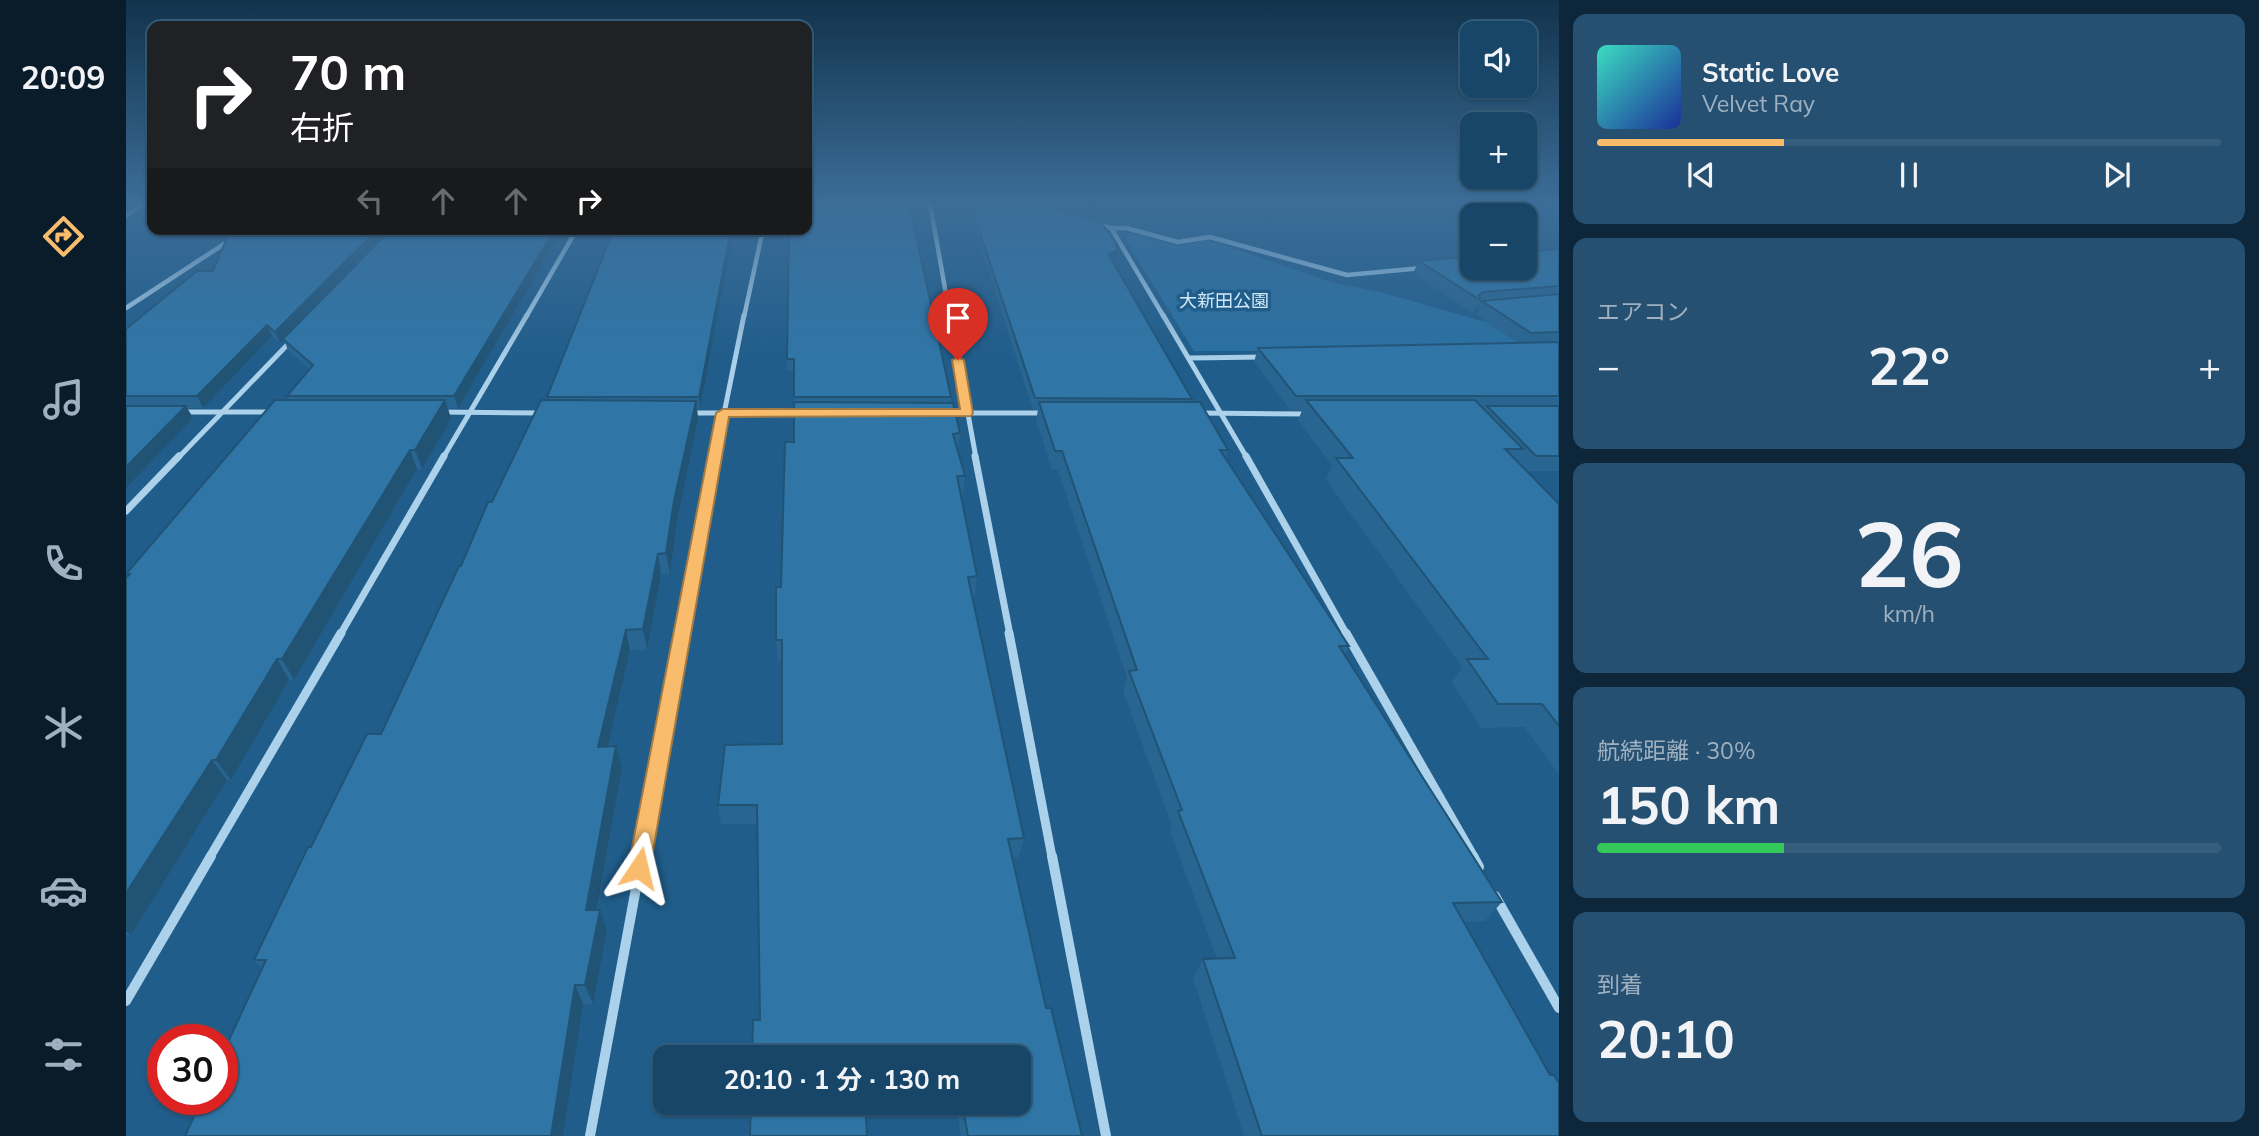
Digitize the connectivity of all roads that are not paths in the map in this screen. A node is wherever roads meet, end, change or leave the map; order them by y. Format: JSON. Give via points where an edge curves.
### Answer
{"nodes":[{"id":1,"x":206,"y":256,"type":"edge"},
{"id":2,"x":561,"y":256,"type":"edge"},
{"id":3,"x":757,"y":256,"type":"edge"},
{"id":4,"x":939,"y":256,"type":"edge"},
{"id":5,"x":1128,"y":256,"type":"edge"},
{"id":6,"x":1279,"y":256,"type":"edge"},
{"id":7,"x":1430,"y":267,"type":"edge"},
{"id":8,"x":126,"y":308,"type":"edge"},
{"id":9,"x":296,"y":335,"type":"edge"},
{"id":10,"x":1272,"y":357,"type":"edge"},
{"id":11,"x":1189,"y":358,"type":"junction"},
{"id":12,"x":167,"y":412,"type":"edge"},
{"id":13,"x":223,"y":412,"type":"junction"},
{"id":14,"x":278,"y":412,"type":"edge"},
{"id":15,"x":428,"y":412,"type":"edge"},
{"id":16,"x":469,"y":412,"type":"junction"},
{"id":17,"x":549,"y":413,"type":"edge"},
{"id":18,"x":683,"y":413,"type":"edge"},
{"id":19,"x":723,"y":413,"type":"junction"},
{"id":20,"x":804,"y":413,"type":"edge"},
{"id":21,"x":940,"y":413,"type":"edge"},
{"id":22,"x":967,"y":413,"type":"junction"},
{"id":23,"x":1048,"y":413,"type":"edge"},
{"id":24,"x":1195,"y":414,"type":"edge"},
{"id":25,"x":1222,"y":414,"type":"junction"},
{"id":26,"x":1317,"y":414,"type":"edge"},
{"id":27,"x":126,"y":512,"type":"edge"},
{"id":28,"x":1483,"y":874,"type":"edge"},
{"id":29,"x":1490,"y":886,"type":"edge"},
{"id":30,"x":126,"y":1001,"type":"edge"},
{"id":31,"x":1559,"y":1008,"type":"edge"},
{"id":32,"x":590,"y":1136,"type":"edge"},
{"id":33,"x":1106,"y":1136,"type":"edge"}],
"edges":[{"from":1,"to":8,"type":"street"},
{"from":2,"to":16,"type":"street"},
{"from":3,"to":19,"type":"street"},
{"from":4,"to":22,"type":"street"},
{"from":5,"to":11,"type":"street"},
{"from":6,"to":7,"type":"street","via":[[1347,275]]},
{"from":9,"to":13,"type":"street"},
{"from":10,"to":11,"type":"street"},
{"from":11,"to":25,"type":"street"},
{"from":12,"to":13,"type":"street"},
{"from":13,"to":14,"type":"street"},
{"from":13,"to":27,"type":"street"},
{"from":15,"to":16,"type":"street"},
{"from":16,"to":17,"type":"street"},
{"from":16,"to":30,"type":"street"},
{"from":18,"to":19,"type":"street"},
{"from":19,"to":20,"type":"street"},
{"from":19,"to":32,"type":"street"},
{"from":21,"to":22,"type":"street"},
{"from":22,"to":23,"type":"street"},
{"from":22,"to":33,"type":"street"},
{"from":24,"to":25,"type":"street"},
{"from":25,"to":26,"type":"street"},
{"from":25,"to":28,"type":"street"},
{"from":29,"to":31,"type":"street"}]}
